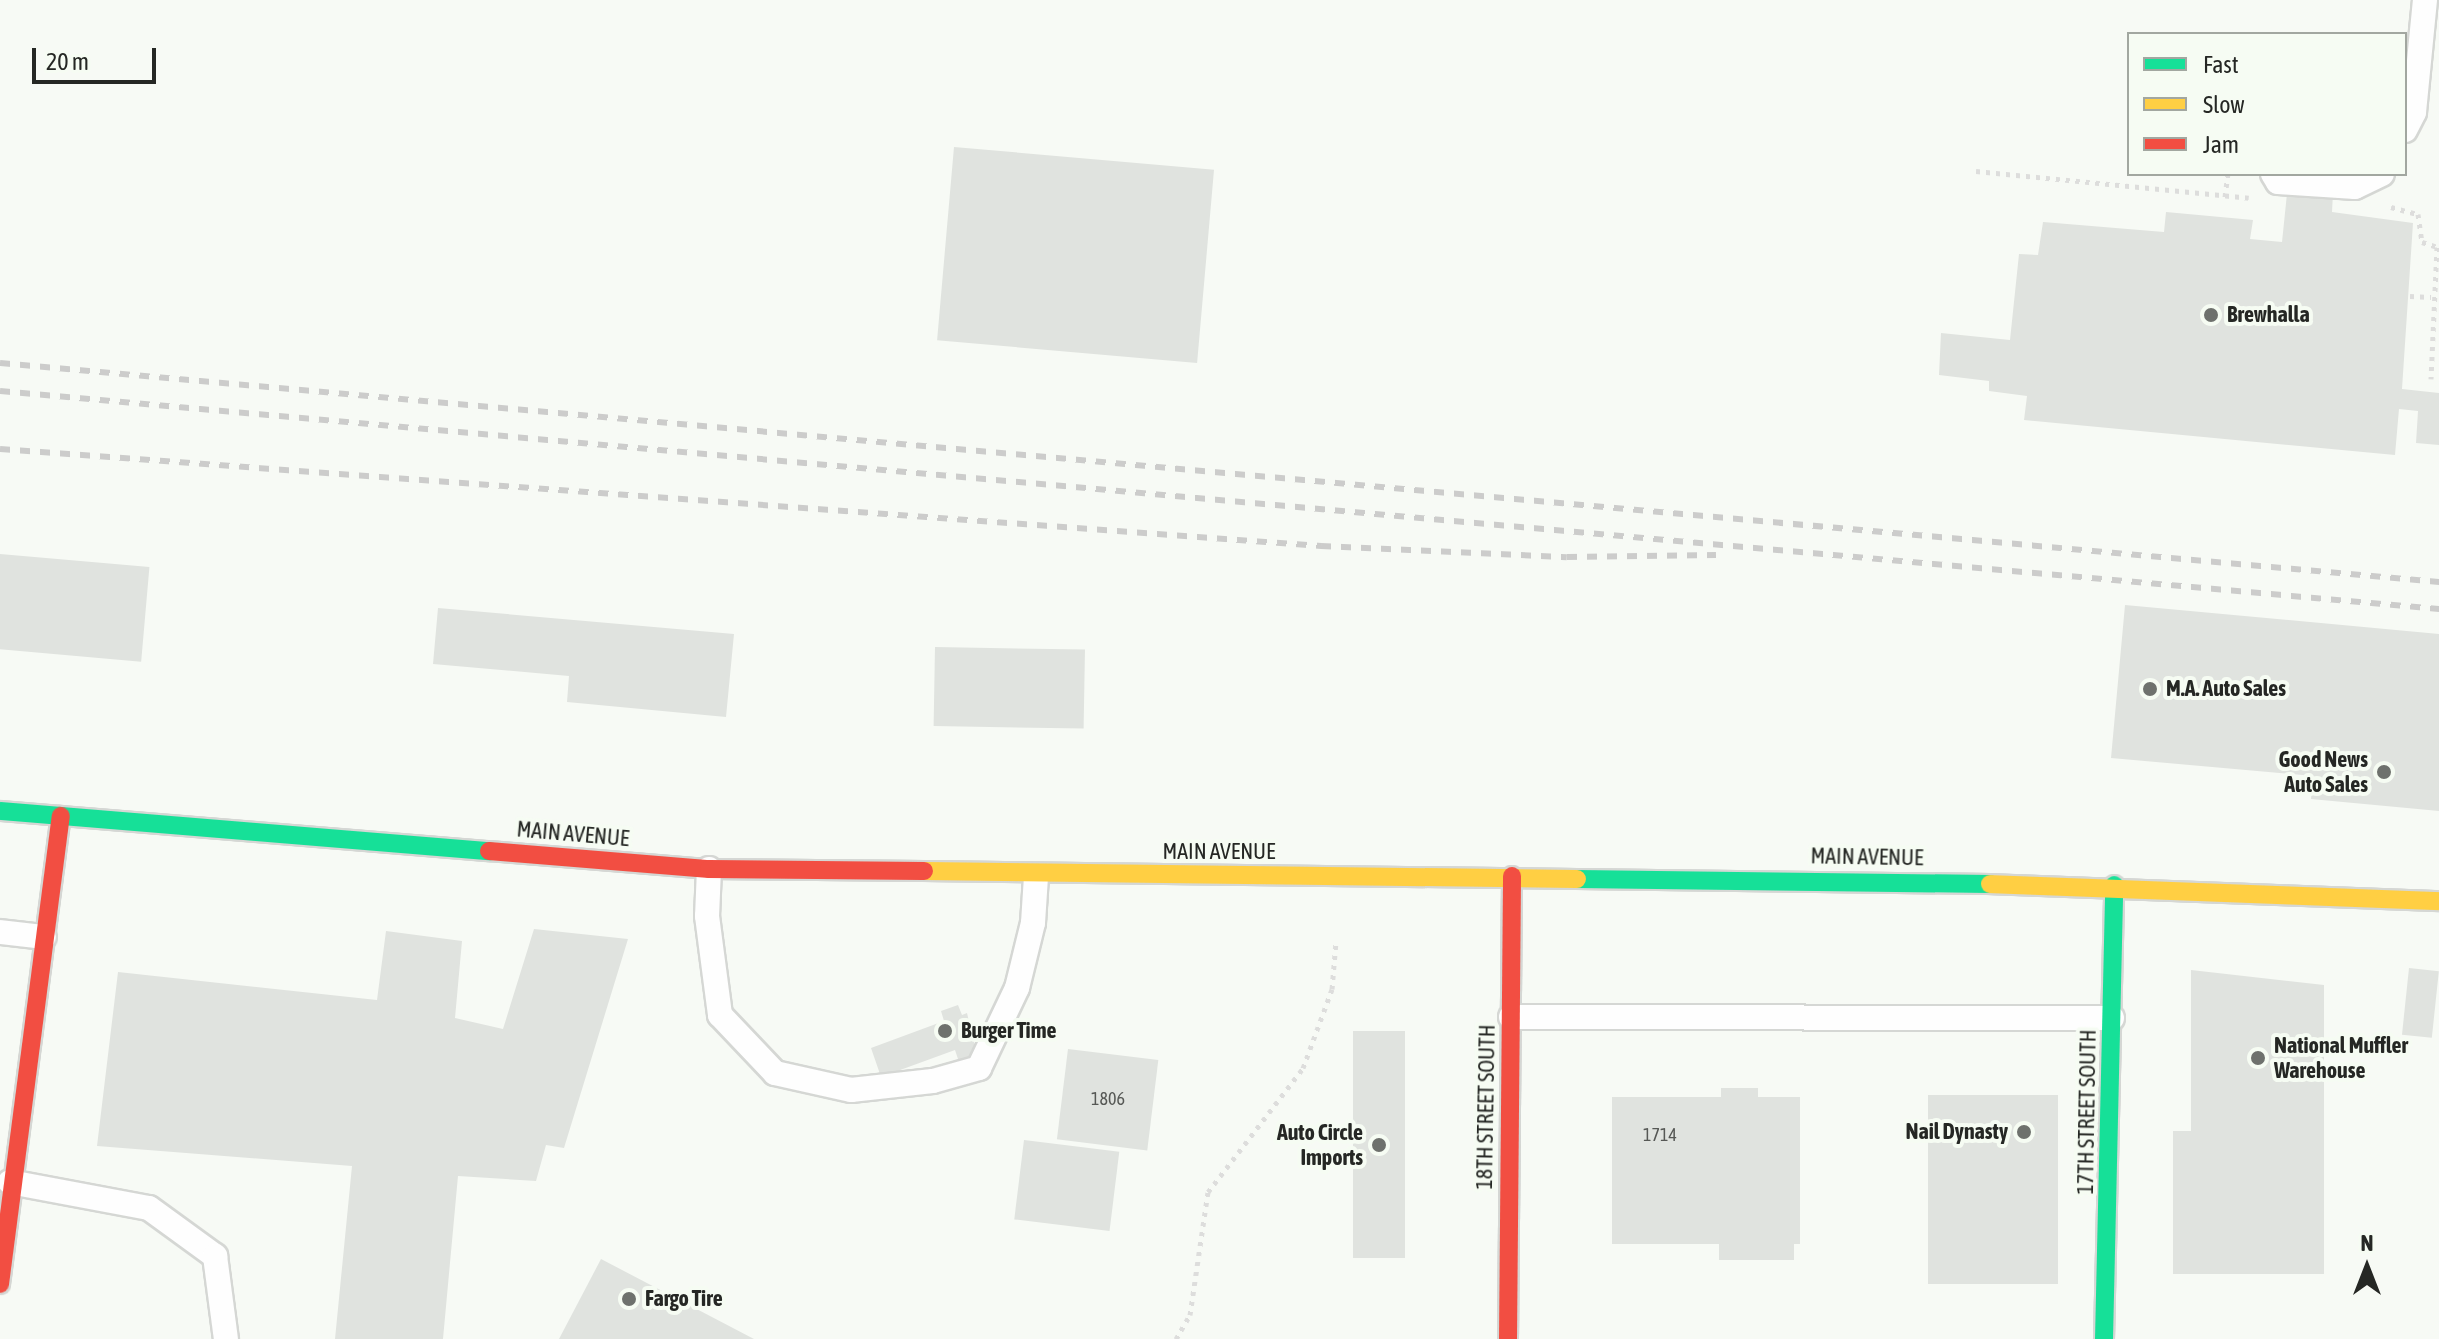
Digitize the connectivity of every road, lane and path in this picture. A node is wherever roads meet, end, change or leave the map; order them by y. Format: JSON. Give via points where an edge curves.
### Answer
{"nodes":[{"id":1,"x":2425,"y":0,"type":"edge"},
{"id":2,"x":2407,"y":126,"type":"edge"},
{"id":3,"x":1976,"y":171,"type":"dead end"},
{"id":4,"x":2228,"y":176,"type":"edge"},
{"id":5,"x":2274,"y":176,"type":"edge"},
{"id":6,"x":2378,"y":176,"type":"edge"},
{"id":7,"x":2225,"y":197,"type":"junction"},
{"id":8,"x":2257,"y":198,"type":"dead end"},
{"id":9,"x":2384,"y":205,"type":"dead end"},
{"id":10,"x":2410,"y":296,"type":"dead end"},
{"id":11,"x":2431,"y":297,"type":"junction"},
{"id":12,"x":2431,"y":379,"type":"dead end"},
{"id":13,"x":0,"y":811,"type":"edge"},
{"id":14,"x":61,"y":816,"type":"junction"},
{"id":15,"x":709,"y":869,"type":"junction"},
{"id":16,"x":1036,"y":876,"type":"junction"},
{"id":17,"x":1512,"y":876,"type":"junction"},
{"id":18,"x":2114,"y":885,"type":"junction"},
{"id":19,"x":2439,"y":901,"type":"edge"},
{"id":20,"x":0,"y":932,"type":"edge"},
{"id":21,"x":44,"y":937,"type":"junction"},
{"id":22,"x":1336,"y":941,"type":"dead end"},
{"id":23,"x":1511,"y":1017,"type":"junction"},
{"id":24,"x":2112,"y":1018,"type":"junction"},
{"id":25,"x":8,"y":1133,"type":"edge"},
{"id":26,"x":10,"y":1182,"type":"junction"},
{"id":27,"x":0,"y":1284,"type":"edge"},
{"id":28,"x":226,"y":1339,"type":"edge"},
{"id":29,"x":1176,"y":1339,"type":"edge"},
{"id":30,"x":1508,"y":1339,"type":"edge"},
{"id":31,"x":2104,"y":1339,"type":"edge"}],
"edges":[{"from":1,"to":2,"type":"lane","via":[[2414,112]]},
{"from":3,"to":7,"type":"path"},
{"from":4,"to":7,"type":"path"},
{"from":5,"to":6,"type":"lane","via":[[2278,182],[2355,187]]},
{"from":7,"to":8,"type":"path"},
{"from":9,"to":11,"type":"path","via":[[2418,214],[2422,242],[2437,247]]},
{"from":10,"to":11,"type":"path"},
{"from":11,"to":12,"type":"path"},
{"from":13,"to":14,"type":"main road","name":"MAIN AVENUE"},
{"from":14,"to":15,"type":"main road","name":"MAIN AVENUE"},
{"from":14,"to":21,"type":"main road"},
{"from":15,"to":16,"type":"main road","name":"MAIN AVENUE"},
{"from":15,"to":16,"type":"lane","via":[[707,916],[720,1015],[775,1073],[851,1090],[933,1081],[979,1068],[1017,988],[1033,923]]},
{"from":16,"to":17,"type":"main road","name":"MAIN AVENUE"},
{"from":17,"to":18,"type":"main road","name":"MAIN AVENUE"},
{"from":17,"to":23,"type":"main road","name":"18TH STREET SOUTH"},
{"from":18,"to":19,"type":"main road","name":"MAIN AVENUE"},
{"from":18,"to":24,"type":"main road","name":"17TH STREET SOUTH"},
{"from":20,"to":21,"type":"lane"},
{"from":21,"to":25,"type":"main road"},
{"from":22,"to":29,"type":"path","via":[[1332,989],[1303,1068],[1208,1192],[1190,1315]]},
{"from":23,"to":24,"type":"lane"},
{"from":23,"to":30,"type":"main road","name":"18TH STREET SOUTH"},
{"from":24,"to":31,"type":"main road","name":"17TH STREET SOUTH"},
{"from":25,"to":26,"type":"main road"},
{"from":26,"to":27,"type":"main road"},
{"from":26,"to":28,"type":"lane","via":[[149,1208],[215,1256]]}]}
